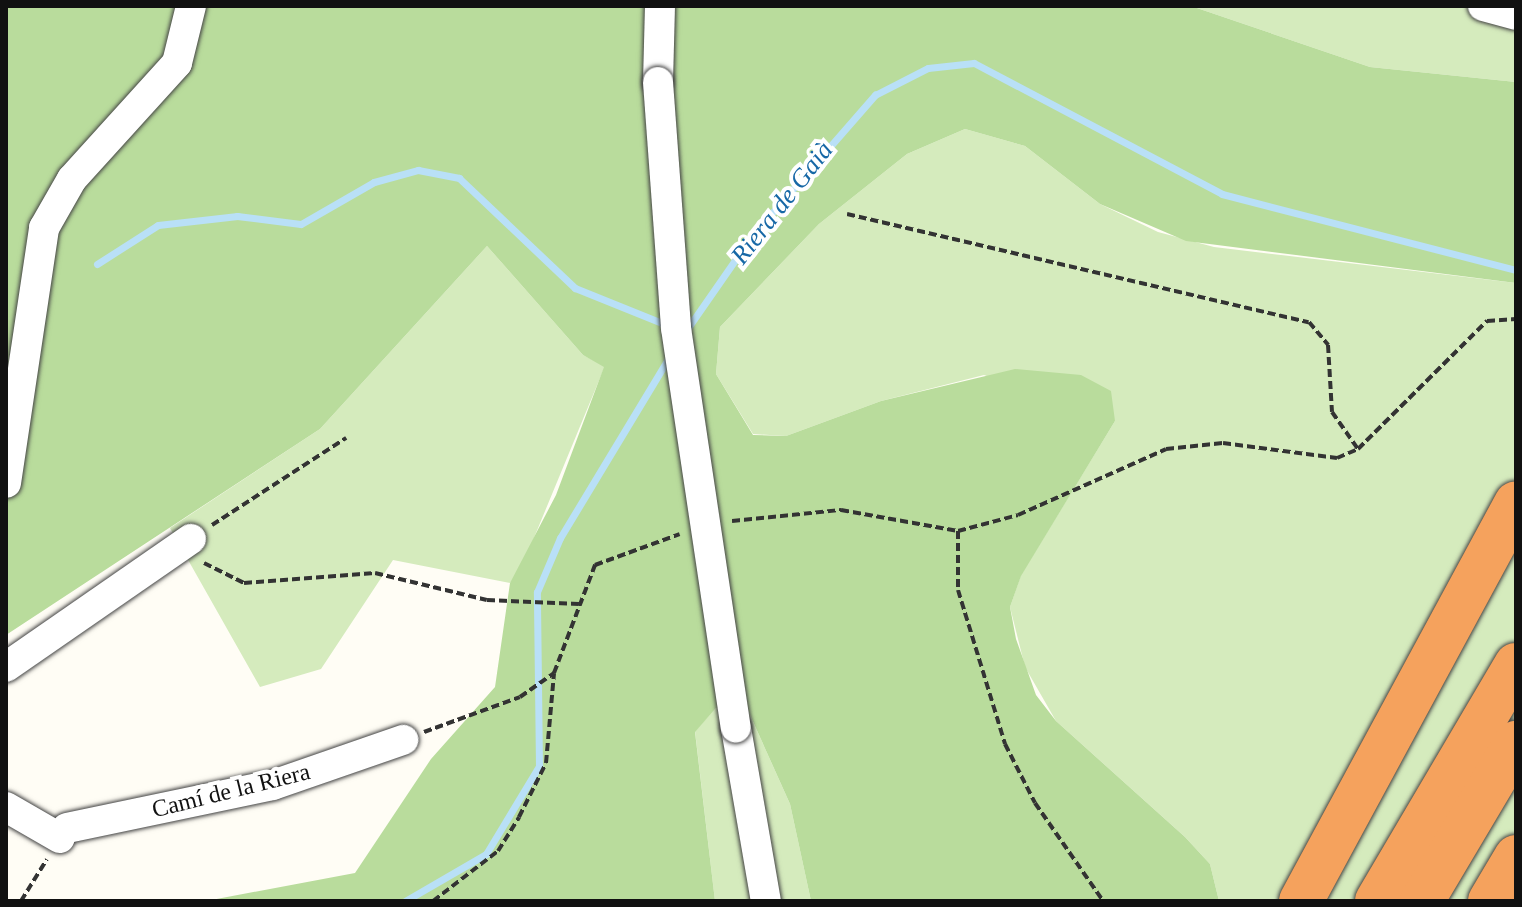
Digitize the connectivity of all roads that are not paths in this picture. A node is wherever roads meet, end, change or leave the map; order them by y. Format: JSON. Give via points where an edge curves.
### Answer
{"nodes":[{"id":1,"x":191,"y":6,"type":"edge"},
{"id":2,"x":660,"y":6,"type":"edge"},
{"id":3,"x":1483,"y":6,"type":"edge"},
{"id":4,"x":1516,"y":15,"type":"edge"},
{"id":5,"x":6,"y":483,"type":"edge"},
{"id":6,"x":1516,"y":503,"type":"edge"},
{"id":7,"x":191,"y":539,"type":"road end"},
{"id":8,"x":1516,"y":665,"type":"edge"},
{"id":9,"x":6,"y":667,"type":"edge"},
{"id":10,"x":403,"y":740,"type":"road end"},
{"id":11,"x":1516,"y":743,"type":"edge"},
{"id":12,"x":6,"y":807,"type":"edge"},
{"id":13,"x":1516,"y":857,"type":"edge"},
{"id":14,"x":766,"y":901,"type":"edge"},
{"id":15,"x":1301,"y":901,"type":"edge"},
{"id":16,"x":1377,"y":901,"type":"edge"},
{"id":17,"x":1422,"y":901,"type":"edge"},
{"id":18,"x":1490,"y":901,"type":"edge"}],
"edges":[{"from":1,"to":5,"type":"street","via":[[177,63],[72,179],[44,228]]},
{"from":2,"to":14,"type":"street","bridge":true,"via":[[658,82],[678,343]]},
{"from":3,"to":4,"type":"street"},
{"from":6,"to":15,"type":"highway"},
{"from":7,"to":9,"type":"street"},
{"from":8,"to":16,"type":"highway"},
{"from":10,"to":12,"type":"street","name":"Camí de la Riera","via":[[273,785],[63,833]]},
{"from":11,"to":17,"type":"highway"},
{"from":13,"to":18,"type":"highway"}]}
